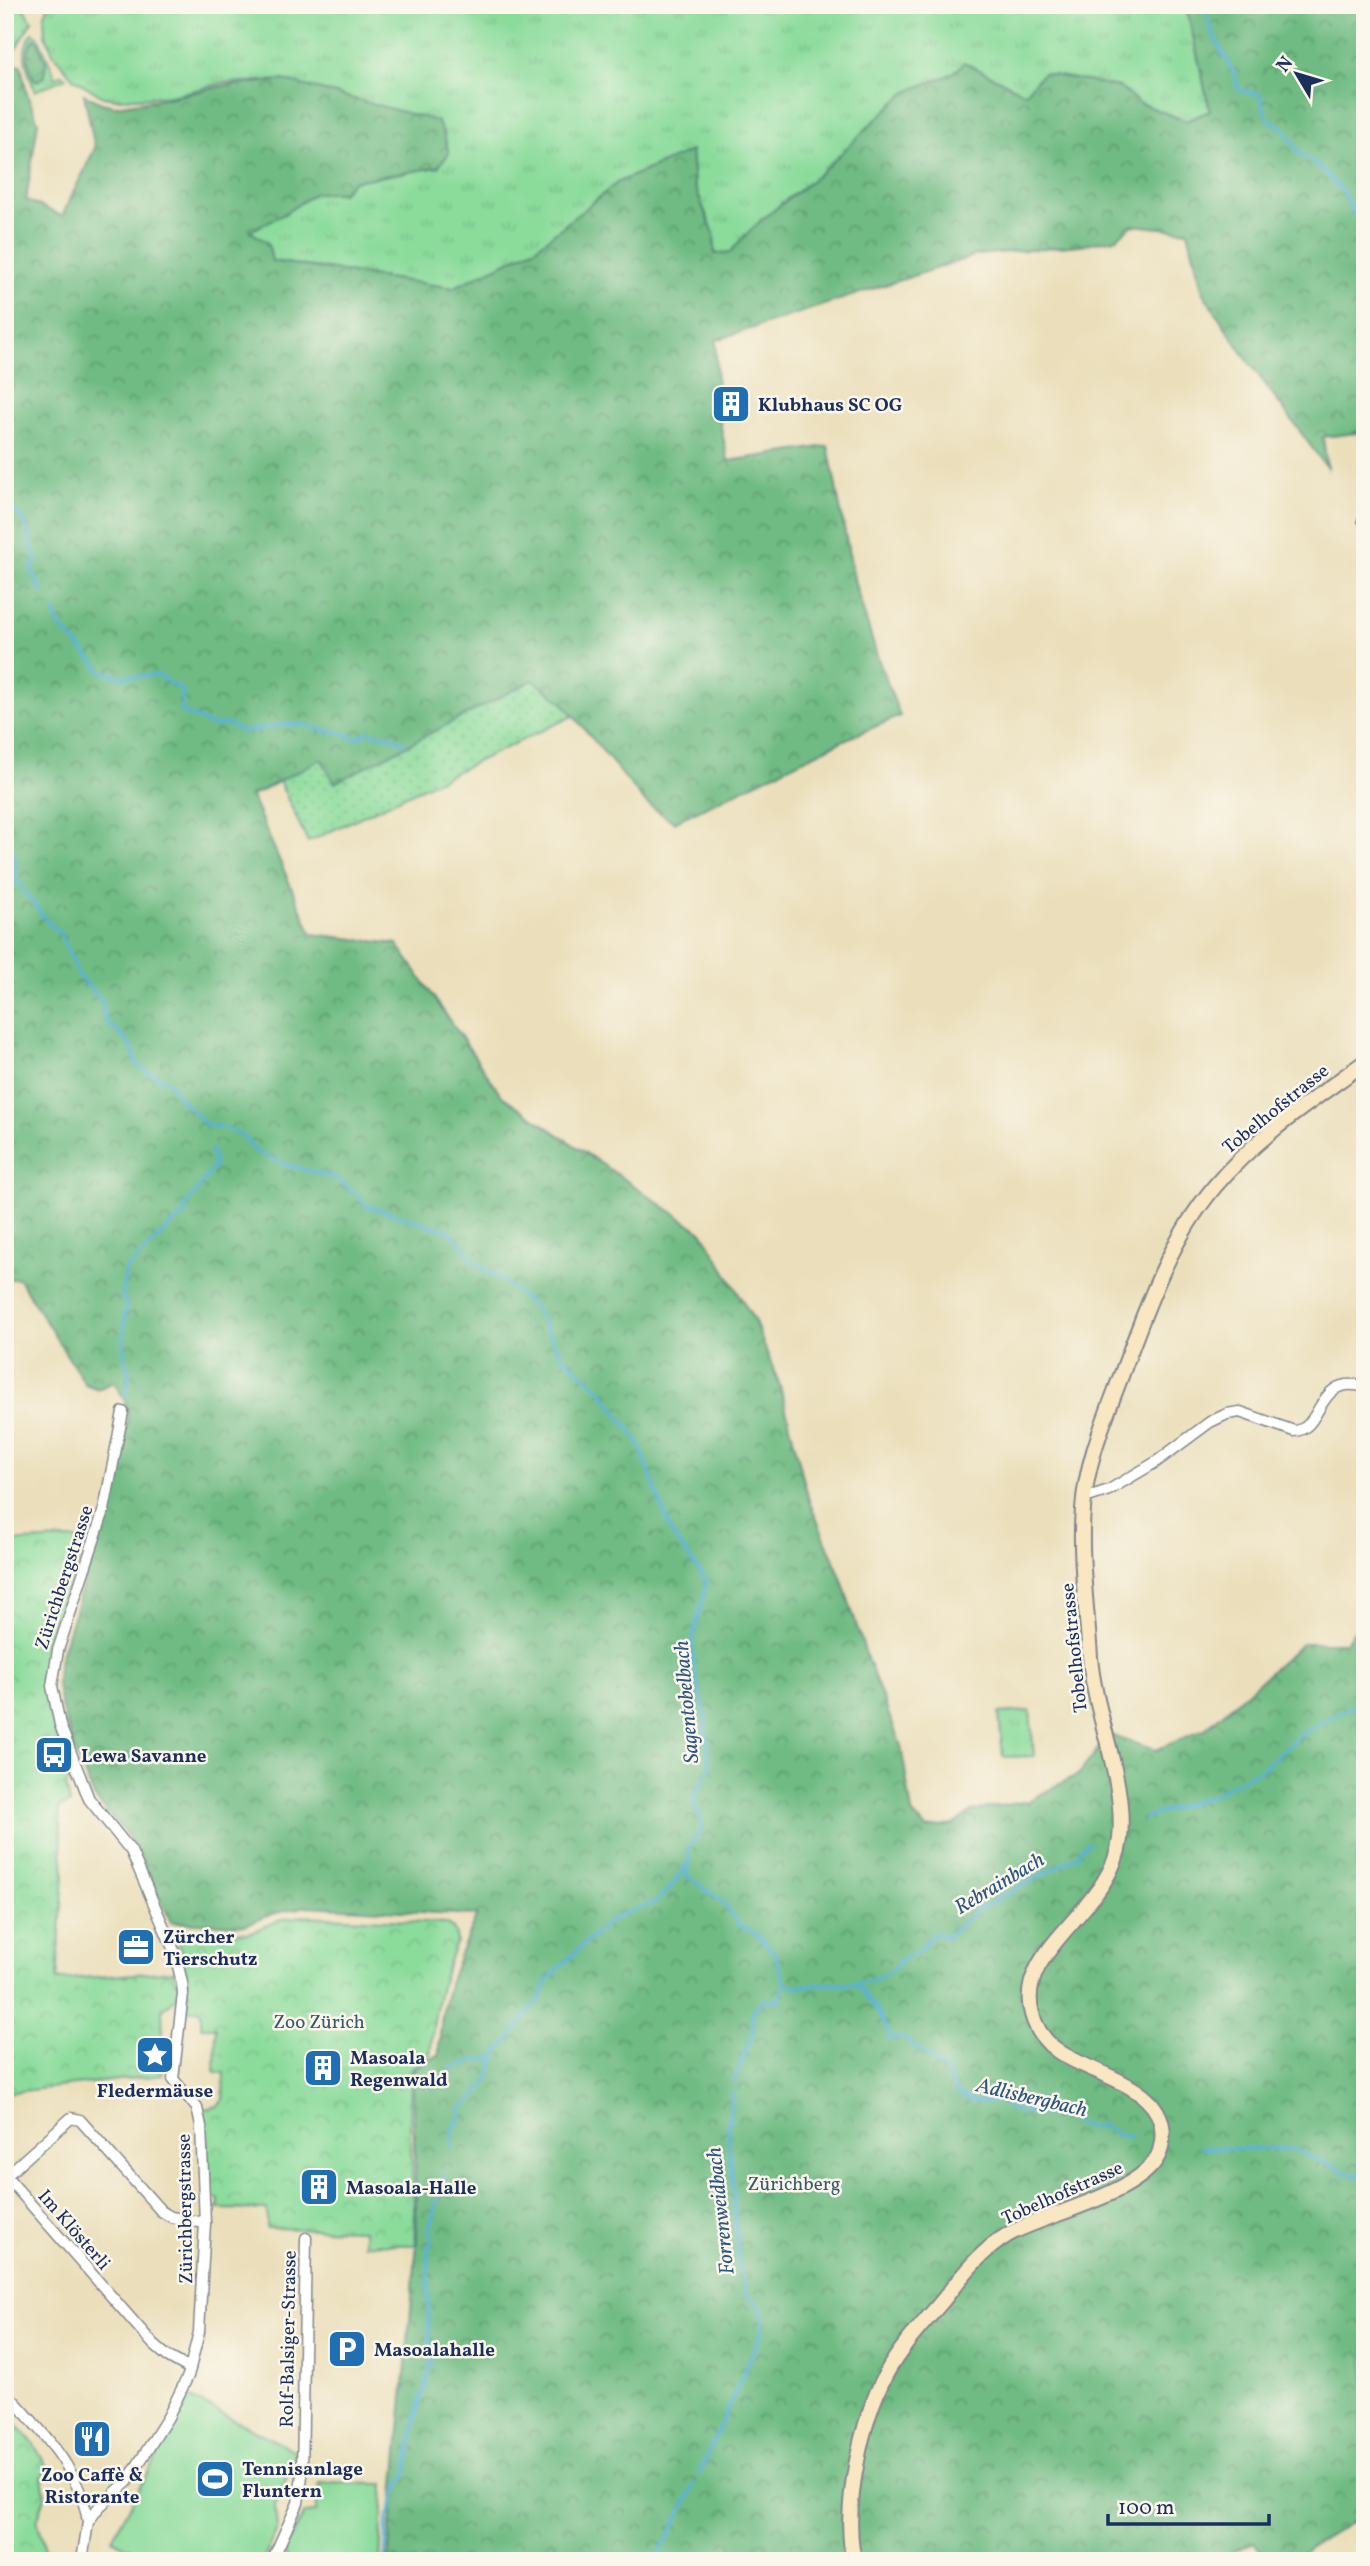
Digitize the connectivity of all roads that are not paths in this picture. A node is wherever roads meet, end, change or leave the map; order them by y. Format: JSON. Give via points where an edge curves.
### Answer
{"nodes":[{"id":1,"x":1365,"y":1062,"type":"edge"},
{"id":2,"x":1365,"y":1387,"type":"edge"},
{"id":3,"x":123,"y":1412,"type":"dead end"},
{"id":4,"x":1084,"y":1495,"type":"junction"},
{"id":5,"x":205,"y":2223,"type":"junction"},
{"id":6,"x":306,"y":2238,"type":"dead end"},
{"id":7,"x":190,"y":2369,"type":"junction"},
{"id":8,"x":5,"y":2391,"type":"edge"},
{"id":9,"x":88,"y":2522,"type":"junction"},
{"id":10,"x":82,"y":2561,"type":"edge"},
{"id":11,"x":272,"y":2561,"type":"edge"},
{"id":12,"x":854,"y":2561,"type":"edge"}],
"edges":[{"from":1,"to":4,"type":"main road","name":"Tobelhofstrasse","via":[[1259,1142],[1193,1216],[1167,1261],[1135,1338],[1090,1465]]},
{"from":2,"to":4,"type":"street","via":[[1350,1383],[1330,1393],[1301,1430],[1240,1412],[1227,1414],[1109,1490]]},
{"from":3,"to":5,"type":"street","name":"Zürichbergstrasse","via":[[104,1510],[58,1650],[52,1686],[60,1725],[89,1799],[131,1851],[180,1971],[183,1994],[173,2079],[191,2097],[201,2126]]},
{"from":4,"to":12,"type":"main road","name":"Tobelhofstrasse","via":[[1082,1546],[1092,1675],[1119,1792],[1120,1834],[1116,1858],[1103,1885],[1040,1961],[1031,1982],[1030,2005],[1038,2029],[1054,2048],[1124,2082],[1151,2105],[1159,2119],[1161,2144],[1151,2167],[1124,2188],[1038,2221],[983,2253],[897,2357],[881,2385],[861,2446],[851,2499]]},
{"from":5,"to":7,"type":"street","name":"Zürichbergstrasse","via":[[199,2332]]},
{"from":5,"to":7,"type":"street","name":"Im Klösterli","via":[[161,2211],[80,2120],[71,2118],[5,2176],[154,2345]]},
{"from":6,"to":11,"type":"street","name":"Rolf-Balsiger-Strasse","via":[[302,2476],[298,2503]]},
{"from":7,"to":9,"type":"street","name":"Zürichbergstrasse","via":[[140,2464]]},
{"from":8,"to":9,"type":"street","via":[[68,2466],[82,2494]]},
{"from":9,"to":10,"type":"street"}]}
